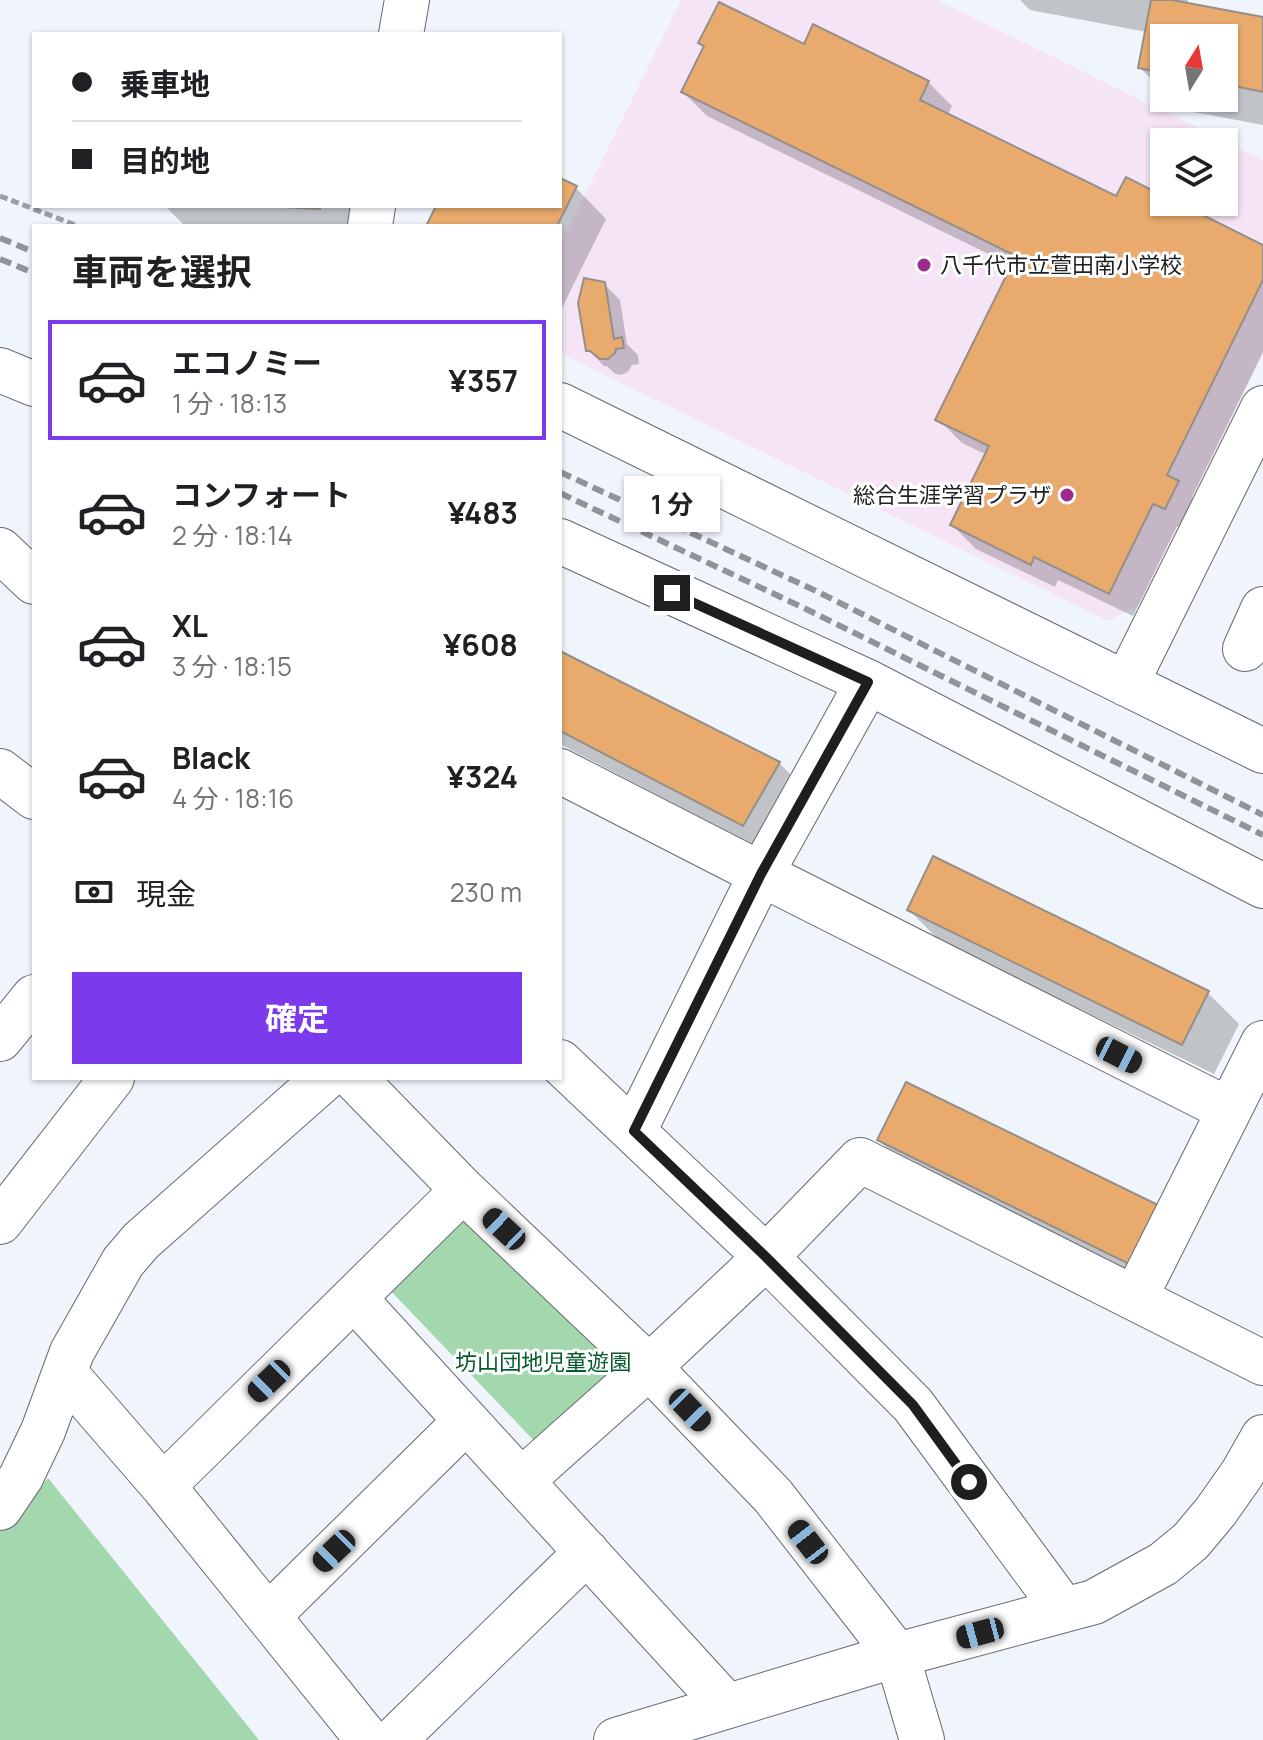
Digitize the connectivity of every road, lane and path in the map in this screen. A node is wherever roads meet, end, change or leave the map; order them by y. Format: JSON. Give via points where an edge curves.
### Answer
{"nodes":[{"id":1,"x":407,"y":0,"type":"edge"},
{"id":2,"x":401,"y":32,"type":"edge"},
{"id":3,"x":0,"y":196,"type":"edge"},
{"id":4,"x":73,"y":224,"type":"edge"},
{"id":5,"x":0,"y":370,"type":"edge"},
{"id":6,"x":32,"y":383,"type":"edge"},
{"id":7,"x":562,"y":406,"type":"edge"},
{"id":8,"x":1263,"y":408,"type":"edge"},
{"id":9,"x":1245,"y":487,"type":"edge"},
{"id":10,"x":562,"y":542,"type":"edge"},
{"id":11,"x":0,"y":550,"type":"edge"},
{"id":12,"x":32,"y":580,"type":"edge"},
{"id":13,"x":1263,"y":609,"type":"edge"},
{"id":14,"x":1245,"y":649,"type":"dead end"},
{"id":15,"x":868,"y":682,"type":"junction"},
{"id":16,"x":1126,"y":684,"type":"junction"},
{"id":17,"x":1263,"y":751,"type":"edge"},
{"id":18,"x":0,"y":771,"type":"edge"},
{"id":19,"x":562,"y":772,"type":"edge"},
{"id":20,"x":32,"y":795,"type":"edge"},
{"id":21,"x":761,"y":874,"type":"junction"},
{"id":22,"x":1263,"y":886,"type":"edge"},
{"id":23,"x":32,"y":999,"type":"edge"},
{"id":24,"x":0,"y":1039,"type":"edge"},
{"id":25,"x":1263,"y":1043,"type":"edge"},
{"id":26,"x":562,"y":1064,"type":"edge"},
{"id":27,"x":110,"y":1080,"type":"edge"},
{"id":28,"x":323,"y":1080,"type":"edge"},
{"id":29,"x":356,"y":1080,"type":"edge"},
{"id":30,"x":1229,"y":1110,"type":"junction"},
{"id":31,"x":634,"y":1131,"type":"junction"},
{"id":32,"x":463,"y":1190,"type":"junction"},
{"id":33,"x":0,"y":1222,"type":"edge"},
{"id":34,"x":766,"y":1257,"type":"junction"},
{"id":35,"x":354,"y":1298,"type":"junction"},
{"id":36,"x":1135,"y":1298,"type":"junction"},
{"id":37,"x":1263,"y":1363,"type":"edge"},
{"id":38,"x":649,"y":1367,"type":"junction"},
{"id":39,"x":65,"y":1373,"type":"junction"},
{"id":40,"x":466,"y":1421,"type":"junction"},
{"id":41,"x":1263,"y":1437,"type":"edge"},
{"id":42,"x":521,"y":1481,"type":"junction"},
{"id":43,"x":163,"y":1486,"type":"junction"},
{"id":44,"x":0,"y":1508,"type":"edge"},
{"id":45,"x":587,"y":1552,"type":"junction"},
{"id":46,"x":1064,"y":1610,"type":"junction"},
{"id":47,"x":268,"y":1616,"type":"junction"},
{"id":48,"x":897,"y":1655,"type":"junction"},
{"id":49,"x":727,"y":1706,"type":"junction"},
{"id":50,"x":368,"y":1740,"type":"edge"},
{"id":51,"x":394,"y":1740,"type":"edge"},
{"id":52,"x":616,"y":1740,"type":"edge"},
{"id":53,"x":922,"y":1740,"type":"edge"}],
"edges":[{"from":1,"to":2,"type":"street"},
{"from":3,"to":4,"type":"path"},
{"from":5,"to":6,"type":"street"},
{"from":7,"to":16,"type":"street"},
{"from":8,"to":9,"type":"street"},
{"from":9,"to":16,"type":"street"},
{"from":10,"to":15,"type":"street"},
{"from":11,"to":12,"type":"street"},
{"from":13,"to":14,"type":"street"},
{"from":15,"to":21,"type":"street"},
{"from":15,"to":22,"type":"street"},
{"from":16,"to":17,"type":"street"},
{"from":18,"to":20,"type":"street"},
{"from":19,"to":21,"type":"street"},
{"from":21,"to":30,"type":"street"},
{"from":21,"to":31,"type":"street"},
{"from":23,"to":24,"type":"street"},
{"from":25,"to":30,"type":"street"},
{"from":26,"to":31,"type":"street"},
{"from":27,"to":33,"type":"street"},
{"from":28,"to":39,"type":"street","via":[[141,1241],[107,1289]]},
{"from":29,"to":32,"type":"street"},
{"from":30,"to":36,"type":"street"},
{"from":31,"to":34,"type":"street"},
{"from":32,"to":35,"type":"street"},
{"from":32,"to":38,"type":"street"},
{"from":34,"to":36,"type":"street","via":[[860,1160]]},
{"from":34,"to":38,"type":"street"},
{"from":34,"to":46,"type":"street","via":[[913,1405]]},
{"from":35,"to":40,"type":"street"},
{"from":35,"to":43,"type":"street"},
{"from":36,"to":37,"type":"street"},
{"from":38,"to":42,"type":"street"},
{"from":38,"to":48,"type":"street","via":[[773,1496]]},
{"from":39,"to":43,"type":"street"},
{"from":39,"to":44,"type":"street","via":[[27,1466]]},
{"from":40,"to":42,"type":"street"},
{"from":40,"to":47,"type":"street"},
{"from":41,"to":46,"type":"street","via":[[1191,1541],[1163,1564],[1094,1602]]},
{"from":42,"to":45,"type":"street"},
{"from":43,"to":47,"type":"street"},
{"from":45,"to":49,"type":"street"},
{"from":45,"to":51,"type":"street"},
{"from":46,"to":48,"type":"street"},
{"from":47,"to":50,"type":"street"},
{"from":48,"to":49,"type":"street"},
{"from":48,"to":53,"type":"street"},
{"from":49,"to":52,"type":"street"}]}
